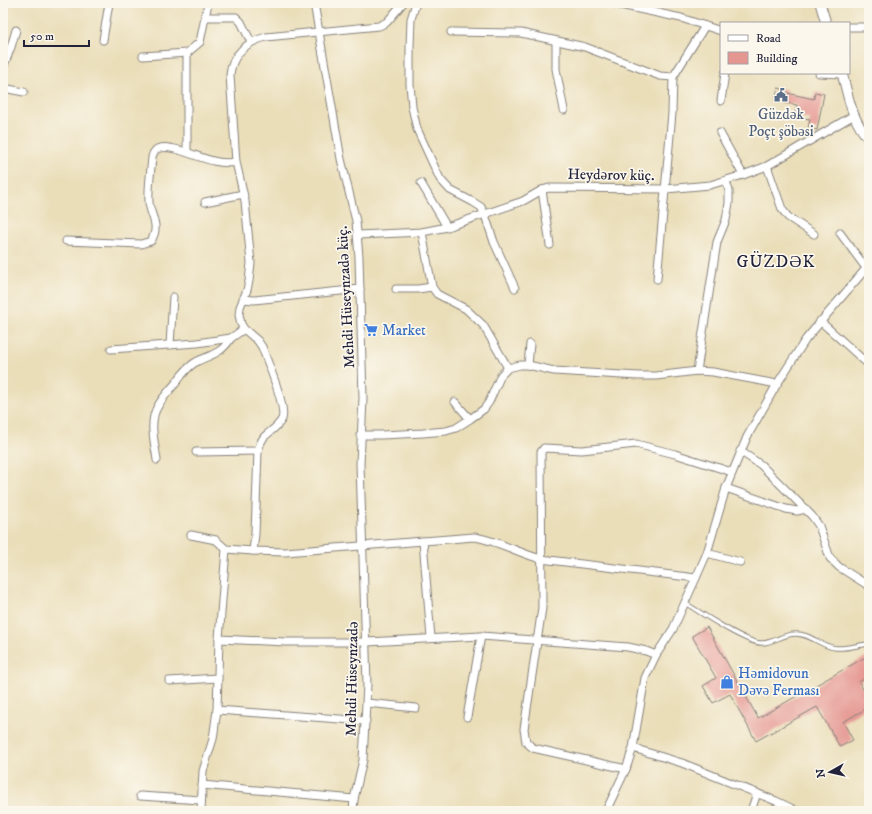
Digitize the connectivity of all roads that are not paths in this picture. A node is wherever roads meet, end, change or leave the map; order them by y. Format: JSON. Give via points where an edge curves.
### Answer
{"nodes":[{"id":1,"x":109,"y":3,"type":"edge"},
{"id":2,"x":208,"y":3,"type":"edge"},
{"id":3,"x":314,"y":3,"type":"edge"},
{"id":4,"x":403,"y":3,"type":"edge"},
{"id":5,"x":416,"y":3,"type":"edge"},
{"id":6,"x":611,"y":3,"type":"edge"},
{"id":7,"x":820,"y":3,"type":"edge"},
{"id":8,"x":626,"y":5,"type":"edge"},
{"id":9,"x":206,"y":17,"type":"junction"},
{"id":10,"x":826,"y":22,"type":"edge"},
{"id":11,"x":705,"y":26,"type":"junction"},
{"id":12,"x":850,"y":27,"type":"edge"},
{"id":13,"x":869,"y":27,"type":"edge"},
{"id":14,"x":16,"y":30,"type":"dead end"},
{"id":15,"x":720,"y":31,"type":"edge"},
{"id":16,"x":319,"y":32,"type":"junction"},
{"id":17,"x":451,"y":32,"type":"dead end"},
{"id":18,"x":103,"y":40,"type":"dead end"},
{"id":19,"x":556,"y":40,"type":"junction"},
{"id":20,"x":250,"y":42,"type":"junction"},
{"id":21,"x":187,"y":53,"type":"junction"},
{"id":22,"x":143,"y":56,"type":"dead end"},
{"id":23,"x":3,"y":68,"type":"edge"},
{"id":24,"x":725,"y":74,"type":"edge"},
{"id":25,"x":842,"y":74,"type":"edge"},
{"id":26,"x":673,"y":77,"type":"junction"},
{"id":27,"x":3,"y":88,"type":"edge"},
{"id":28,"x":24,"y":92,"type":"dead end"},
{"id":29,"x":721,"y":101,"type":"dead end"},
{"id":30,"x":564,"y":110,"type":"dead end"},
{"id":31,"x":854,"y":115,"type":"junction"},
{"id":32,"x":720,"y":133,"type":"dead end"},
{"id":33,"x":869,"y":139,"type":"edge"},
{"id":34,"x":187,"y":152,"type":"junction"},
{"id":35,"x":236,"y":162,"type":"junction"},
{"id":36,"x":766,"y":166,"type":"junction"},
{"id":37,"x":743,"y":175,"type":"junction"},
{"id":38,"x":726,"y":181,"type":"junction"},
{"id":39,"x":422,"y":184,"type":"dead end"},
{"id":40,"x":666,"y":189,"type":"junction"},
{"id":41,"x":542,"y":190,"type":"junction"},
{"id":42,"x":243,"y":194,"type":"junction"},
{"id":43,"x":205,"y":202,"type":"dead end"},
{"id":44,"x":485,"y":215,"type":"junction"},
{"id":45,"x":447,"y":227,"type":"junction"},
{"id":46,"x":422,"y":232,"type":"junction"},
{"id":47,"x":840,"y":233,"type":"dead end"},
{"id":48,"x":814,"y":234,"type":"dead end"},
{"id":49,"x":358,"y":235,"type":"junction"},
{"id":50,"x":66,"y":241,"type":"dead end"},
{"id":51,"x":550,"y":245,"type":"dead end"},
{"id":52,"x":868,"y":266,"type":"edge"},
{"id":53,"x":657,"y":279,"type":"dead end"},
{"id":54,"x":432,"y":287,"type":"junction"},
{"id":55,"x":515,"y":288,"type":"dead end"},
{"id":56,"x":360,"y":289,"type":"junction"},
{"id":57,"x":396,"y":289,"type":"dead end"},
{"id":58,"x":173,"y":297,"type":"dead end"},
{"id":59,"x":243,"y":299,"type":"junction"},
{"id":60,"x":820,"y":321,"type":"junction"},
{"id":61,"x":244,"y":329,"type":"junction"},
{"id":62,"x":232,"y":338,"type":"junction"},
{"id":63,"x":530,"y":344,"type":"dead end"},
{"id":64,"x":170,"y":345,"type":"junction"},
{"id":65,"x":111,"y":350,"type":"dead end"},
{"id":66,"x":528,"y":365,"type":"junction"},
{"id":67,"x":869,"y":365,"type":"edge"},
{"id":68,"x":508,"y":368,"type":"junction"},
{"id":69,"x":697,"y":371,"type":"junction"},
{"id":70,"x":777,"y":384,"type":"junction"},
{"id":71,"x":455,"y":402,"type":"dead end"},
{"id":72,"x":470,"y":420,"type":"junction"},
{"id":73,"x":360,"y":435,"type":"junction"},
{"id":74,"x":258,"y":451,"type":"junction"},
{"id":75,"x":740,"y":451,"type":"junction"},
{"id":76,"x":196,"y":452,"type":"dead end"},
{"id":77,"x":157,"y":460,"type":"dead end"},
{"id":78,"x":732,"y":472,"type":"junction"},
{"id":79,"x":726,"y":488,"type":"junction"},
{"id":80,"x":806,"y":509,"type":"junction"},
{"id":81,"x":191,"y":535,"type":"dead end"},
{"id":82,"x":423,"y":541,"type":"junction"},
{"id":83,"x":363,"y":545,"type":"junction"},
{"id":84,"x":226,"y":549,"type":"junction"},
{"id":85,"x":253,"y":551,"type":"junction"},
{"id":86,"x":707,"y":553,"type":"junction"},
{"id":87,"x":541,"y":559,"type":"junction"},
{"id":88,"x":740,"y":562,"type":"dead end"},
{"id":89,"x":696,"y":578,"type":"junction"},
{"id":90,"x":869,"y":586,"type":"edge"},
{"id":91,"x":685,"y":603,"type":"junction"},
{"id":92,"x":481,"y":636,"type":"junction"},
{"id":93,"x":431,"y":638,"type":"junction"},
{"id":94,"x":219,"y":639,"type":"junction"},
{"id":95,"x":538,"y":640,"type":"junction"},
{"id":96,"x":367,"y":642,"type":"junction"},
{"id":97,"x":869,"y":644,"type":"edge"},
{"id":98,"x":656,"y":655,"type":"junction"},
{"id":99,"x":218,"y":678,"type":"junction"},
{"id":100,"x":169,"y":681,"type":"dead end"},
{"id":101,"x":367,"y":703,"type":"junction"},
{"id":102,"x":416,"y":708,"type":"dead end"},
{"id":103,"x":217,"y":710,"type":"junction"},
{"id":104,"x":467,"y":717,"type":"dead end"},
{"id":105,"x":366,"y":721,"type":"junction"},
{"id":106,"x":633,"y":748,"type":"junction"},
{"id":107,"x":626,"y":769,"type":"junction"},
{"id":108,"x":202,"y":785,"type":"junction"},
{"id":109,"x":757,"y":793,"type":"junction"},
{"id":110,"x":140,"y":796,"type":"dead end"},
{"id":111,"x":354,"y":799,"type":"junction"},
{"id":112,"x":201,"y":800,"type":"junction"},
{"id":113,"x":201,"y":811,"type":"edge"},
{"id":114,"x":353,"y":811,"type":"edge"},
{"id":115,"x":606,"y":811,"type":"edge"},
{"id":116,"x":751,"y":811,"type":"edge"},
{"id":117,"x":797,"y":811,"type":"edge"}],
"edges":[{"from":1,"to":18,"type":"street"},
{"from":2,"to":9,"type":"street"},
{"from":3,"to":16,"type":"street","name":"Mehdi Hüseynzadə küç."},
{"from":4,"to":16,"type":"street","via":[[387,22],[379,26]]},
{"from":5,"to":44,"type":"street","via":[[411,19],[410,76],[412,107],[417,129],[440,179],[450,190],[481,207]]},
{"from":6,"to":8,"type":"street"},
{"from":7,"to":10,"type":"street"},
{"from":8,"to":11,"type":"street"},
{"from":9,"to":20,"type":"street","via":[[236,17],[242,22]]},
{"from":9,"to":21,"type":"street","via":[[200,42]]},
{"from":11,"to":15,"type":"street"},
{"from":11,"to":26,"type":"street"},
{"from":12,"to":13,"type":"street"},
{"from":14,"to":23,"type":"street"},
{"from":16,"to":20,"type":"street","via":[[266,37]]},
{"from":16,"to":49,"type":"street","name":"Mehdi Hüseynzadə küç.","via":[[340,160]]},
{"from":17,"to":19,"type":"street","via":[[522,33]]},
{"from":19,"to":26,"type":"street","via":[[585,47],[660,76]]},
{"from":19,"to":30,"type":"street","via":[[556,69]]},
{"from":20,"to":35,"type":"street","via":[[230,66]]},
{"from":21,"to":22,"type":"street"},
{"from":21,"to":34,"type":"street"},
{"from":24,"to":29,"type":"street"},
{"from":25,"to":31,"type":"street"},
{"from":26,"to":40,"type":"street"},
{"from":27,"to":28,"type":"street"},
{"from":31,"to":33,"type":"street"},
{"from":31,"to":36,"type":"street","name":"Heydərov küç."},
{"from":32,"to":37,"type":"street"},
{"from":34,"to":35,"type":"street","via":[[220,162]]},
{"from":34,"to":50,"type":"street","via":[[169,148],[154,151],[149,201],[155,223],[151,241],[141,244]]},
{"from":35,"to":42,"type":"street"},
{"from":36,"to":37,"type":"street","name":"Heydərov küç."},
{"from":36,"to":48,"type":"street","via":[[782,209],[788,217]]},
{"from":37,"to":38,"type":"street","name":"Heydərov küç."},
{"from":38,"to":40,"type":"street","name":"Heydərov küç."},
{"from":38,"to":69,"type":"street","via":[[729,203],[726,220],[717,242]]},
{"from":39,"to":45,"type":"street"},
{"from":40,"to":41,"type":"street","name":"Heydərov küç.","via":[[558,187]]},
{"from":40,"to":53,"type":"street"},
{"from":41,"to":44,"type":"street","name":"Heydərov küç.","via":[[523,201]]},
{"from":41,"to":51,"type":"street"},
{"from":42,"to":43,"type":"street"},
{"from":42,"to":59,"type":"street","via":[[251,263],[248,286]]},
{"from":44,"to":45,"type":"street","name":"Heydərov küç."},
{"from":44,"to":55,"type":"street"},
{"from":45,"to":46,"type":"street","name":"Heydərov küç."},
{"from":46,"to":49,"type":"street","name":"Heydərov küç."},
{"from":46,"to":54,"type":"street"},
{"from":47,"to":52,"type":"street"},
{"from":49,"to":56,"type":"street","name":"Mehdi Hüseynzadə küç."},
{"from":52,"to":60,"type":"street"},
{"from":54,"to":57,"type":"street"},
{"from":54,"to":68,"type":"street","via":[[437,294],[466,309],[483,325]]},
{"from":56,"to":59,"type":"street"},
{"from":56,"to":73,"type":"street","name":"Mehdi Hüseynzadə küç.","via":[[363,398]]},
{"from":58,"to":64,"type":"street"},
{"from":59,"to":61,"type":"street","via":[[239,315]]},
{"from":60,"to":67,"type":"street"},
{"from":60,"to":70,"type":"street"},
{"from":61,"to":62,"type":"street"},
{"from":61,"to":74,"type":"street","via":[[262,347],[282,402],[282,419],[264,437]]},
{"from":62,"to":64,"type":"street"},
{"from":62,"to":77,"type":"street","via":[[222,350],[195,362],[185,371],[157,406],[152,424]]},
{"from":63,"to":66,"type":"street"},
{"from":64,"to":65,"type":"street"},
{"from":66,"to":68,"type":"street","via":[[520,364]]},
{"from":66,"to":69,"type":"street","via":[[554,372],[639,376]]},
{"from":68,"to":72,"type":"street","via":[[501,375],[484,409]]},
{"from":69,"to":70,"type":"street"},
{"from":70,"to":75,"type":"street"},
{"from":71,"to":72,"type":"street"},
{"from":72,"to":73,"type":"street","via":[[446,431]]},
{"from":73,"to":83,"type":"street","name":"Mehdi Hüseynzadə küç."},
{"from":74,"to":76,"type":"street"},
{"from":74,"to":85,"type":"street"},
{"from":75,"to":78,"type":"street"},
{"from":75,"to":80,"type":"street","via":[[761,465]]},
{"from":78,"to":79,"type":"street"},
{"from":78,"to":87,"type":"street","via":[[636,444],[582,450],[544,448],[541,452]]},
{"from":79,"to":80,"type":"street","via":[[786,509]]},
{"from":79,"to":86,"type":"street"},
{"from":80,"to":90,"type":"street","via":[[819,526],[830,558]]},
{"from":81,"to":84,"type":"street","via":[[216,540]]},
{"from":82,"to":83,"type":"street"},
{"from":82,"to":87,"type":"street","via":[[481,538]]},
{"from":82,"to":93,"type":"street"},
{"from":83,"to":85,"type":"street","via":[[285,552]]},
{"from":83,"to":96,"type":"street","name":"Mehdi Hüseynzadə"},
{"from":84,"to":85,"type":"street"},
{"from":84,"to":94,"type":"street"},
{"from":86,"to":88,"type":"street"},
{"from":86,"to":89,"type":"street"},
{"from":87,"to":89,"type":"street"},
{"from":87,"to":95,"type":"street","via":[[542,608]]},
{"from":89,"to":91,"type":"street"},
{"from":91,"to":97,"type":"lane","via":[[728,630],[762,644],[795,634],[804,635],[835,648]]},
{"from":91,"to":98,"type":"street","via":[[673,629]]},
{"from":92,"to":93,"type":"street"},
{"from":92,"to":95,"type":"street"},
{"from":92,"to":104,"type":"street"},
{"from":93,"to":96,"type":"street"},
{"from":94,"to":96,"type":"street"},
{"from":94,"to":99,"type":"street"},
{"from":95,"to":98,"type":"street","via":[[628,647],[646,650]]},
{"from":95,"to":107,"type":"street","via":[[524,729],[526,742],[533,748]]},
{"from":96,"to":101,"type":"street","name":"Mehdi Hüseynzadə"},
{"from":98,"to":106,"type":"street","via":[[645,678]]},
{"from":99,"to":100,"type":"street"},
{"from":99,"to":103,"type":"street"},
{"from":101,"to":102,"type":"street"},
{"from":101,"to":105,"type":"street","name":"Mehdi Hüseynzadə"},
{"from":103,"to":105,"type":"street"},
{"from":103,"to":108,"type":"street"},
{"from":105,"to":111,"type":"street","name":"Mehdi Hüseynzadə","via":[[363,760]]},
{"from":106,"to":107,"type":"street"},
{"from":106,"to":109,"type":"street","via":[[682,763]]},
{"from":107,"to":115,"type":"street"},
{"from":108,"to":111,"type":"street"},
{"from":108,"to":112,"type":"street"},
{"from":109,"to":116,"type":"street"},
{"from":109,"to":117,"type":"street"},
{"from":110,"to":112,"type":"street"},
{"from":111,"to":114,"type":"street","name":"Mehdi Hüseynzadə"},
{"from":112,"to":113,"type":"street"}]}
